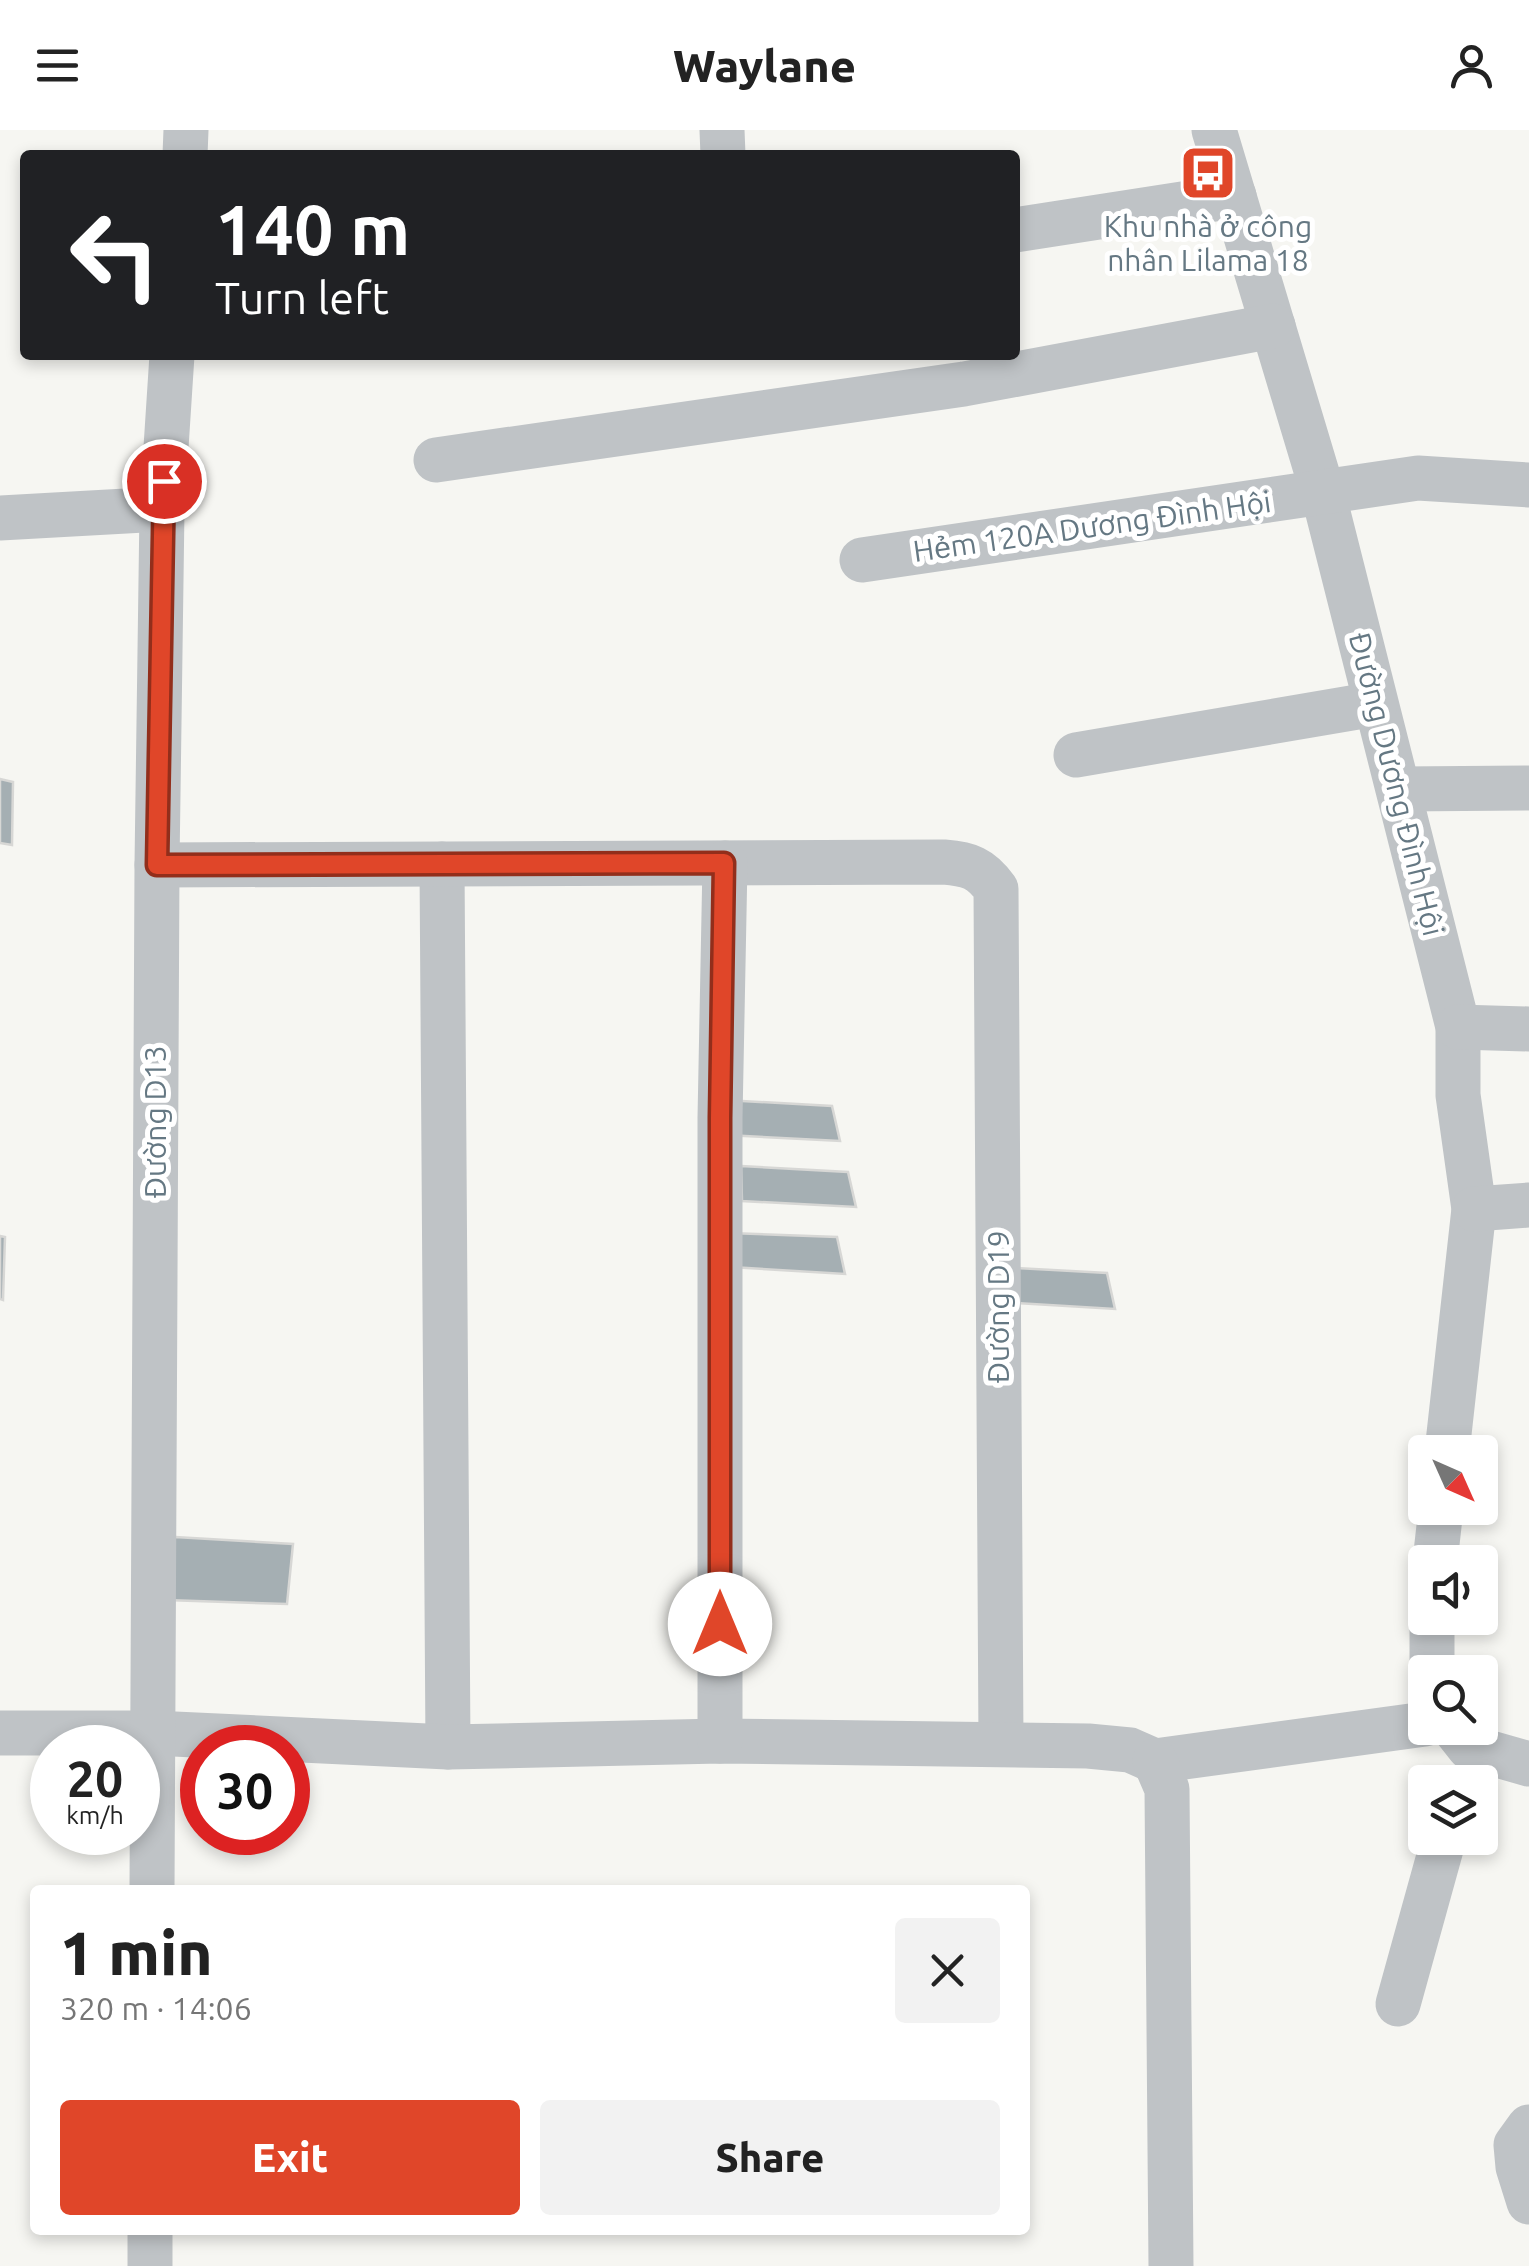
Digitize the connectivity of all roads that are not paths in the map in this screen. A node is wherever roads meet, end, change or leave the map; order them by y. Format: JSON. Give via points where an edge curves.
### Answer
{"nodes":[{"id":1,"x":1214,"y":130,"type":"edge"},
{"id":2,"x":1234,"y":196,"type":"junction"},
{"id":3,"x":1020,"y":229,"type":"edge"},
{"id":4,"x":1273,"y":326,"type":"junction"},
{"id":5,"x":172,"y":360,"type":"edge"},
{"id":6,"x":436,"y":460,"type":"dead end"},
{"id":7,"x":1529,"y":485,"type":"edge"},
{"id":8,"x":1323,"y":492,"type":"junction"},
{"id":9,"x":162,"y":509,"type":"junction"},
{"id":10,"x":0,"y":518,"type":"edge"},
{"id":11,"x":862,"y":560,"type":"dead end"},
{"id":12,"x":1375,"y":704,"type":"junction"},
{"id":13,"x":1076,"y":755,"type":"dead end"},
{"id":14,"x":1529,"y":788,"type":"edge"},
{"id":15,"x":1400,"y":790,"type":"junction"},
{"id":16,"x":724,"y":863,"type":"junction"},
{"id":17,"x":442,"y":864,"type":"junction"},
{"id":18,"x":157,"y":865,"type":"junction"},
{"id":19,"x":1458,"y":1026,"type":"junction"},
{"id":20,"x":1529,"y":1029,"type":"edge"},
{"id":21,"x":1529,"y":1205,"type":"edge"},
{"id":22,"x":1474,"y":1209,"type":"junction"},
{"id":23,"x":1449,"y":1435,"type":"edge"},
{"id":24,"x":154,"y":1725,"type":"edge"},
{"id":25,"x":1408,"y":1726,"type":"edge"},
{"id":26,"x":0,"y":1733,"type":"edge"},
{"id":27,"x":30,"y":1733,"type":"edge"},
{"id":28,"x":160,"y":1733,"type":"edge"},
{"id":29,"x":720,"y":1741,"type":"junction"},
{"id":30,"x":1001,"y":1744,"type":"junction"},
{"id":31,"x":448,"y":1747,"type":"junction"},
{"id":32,"x":1461,"y":1752,"type":"edge"},
{"id":33,"x":1154,"y":1761,"type":"junction"},
{"id":34,"x":1529,"y":1764,"type":"edge"},
{"id":35,"x":152,"y":1855,"type":"edge"},
{"id":36,"x":1439,"y":1855,"type":"edge"},
{"id":37,"x":152,"y":1885,"type":"edge"},
{"id":38,"x":1398,"y":2004,"type":"dead end"},
{"id":39,"x":1529,"y":2126,"type":"edge"},
{"id":40,"x":1529,"y":2202,"type":"edge"},
{"id":41,"x":150,"y":2235,"type":"edge"},
{"id":42,"x":150,"y":2266,"type":"edge"},
{"id":43,"x":1171,"y":2266,"type":"edge"}],
"edges":[{"from":1,"to":2,"type":"street","name":"Đường Dương Đình Hội"},
{"from":2,"to":3,"type":"street"},
{"from":2,"to":4,"type":"street","name":"Đường Dương Đình Hội"},
{"from":4,"to":6,"type":"street","via":[[964,384]]},
{"from":4,"to":8,"type":"street","name":"Đường Dương Đình Hội"},
{"from":5,"to":9,"type":"street","name":"Đường D13"},
{"from":7,"to":8,"type":"street","name":"Hẻm 120A Dương Đình Hội","via":[[1418,478]]},
{"from":8,"to":11,"type":"street","name":"Hẻm 120A Dương Đình Hội"},
{"from":8,"to":12,"type":"street","name":"Đường Dương Đình Hội"},
{"from":9,"to":10,"type":"street"},
{"from":9,"to":18,"type":"street","name":"Đường D13"},
{"from":12,"to":13,"type":"street"},
{"from":12,"to":15,"type":"street","name":"Đường Dương Đình Hội"},
{"from":14,"to":15,"type":"street"},
{"from":15,"to":19,"type":"street","name":"Đường Dương Đình Hội"},
{"from":16,"to":17,"type":"street"},
{"from":16,"to":29,"type":"street"},
{"from":16,"to":30,"type":"street","name":"Đường D19","via":[[969,864],[996,889]]},
{"from":17,"to":18,"type":"street"},
{"from":17,"to":31,"type":"street"},
{"from":18,"to":24,"type":"street","name":"Đường D13"},
{"from":19,"to":20,"type":"street"},
{"from":19,"to":22,"type":"street","name":"Đường Dương Đình Hội","via":[[1458,1094]]},
{"from":21,"to":22,"type":"street"},
{"from":22,"to":23,"type":"street","name":"Đường Dương Đình Hội"},
{"from":25,"to":33,"type":"street"},
{"from":26,"to":27,"type":"street"},
{"from":28,"to":31,"type":"street"},
{"from":29,"to":30,"type":"street"},
{"from":29,"to":31,"type":"street"},
{"from":30,"to":33,"type":"street","via":[[1130,1750]]},
{"from":32,"to":34,"type":"street"},
{"from":33,"to":43,"type":"street","via":[[1167,1789]]},
{"from":35,"to":37,"type":"street","name":"Đường D13"},
{"from":36,"to":38,"type":"street"},
{"from":39,"to":40,"type":"street","via":[[1516,2146]]},
{"from":41,"to":42,"type":"street"}]}
